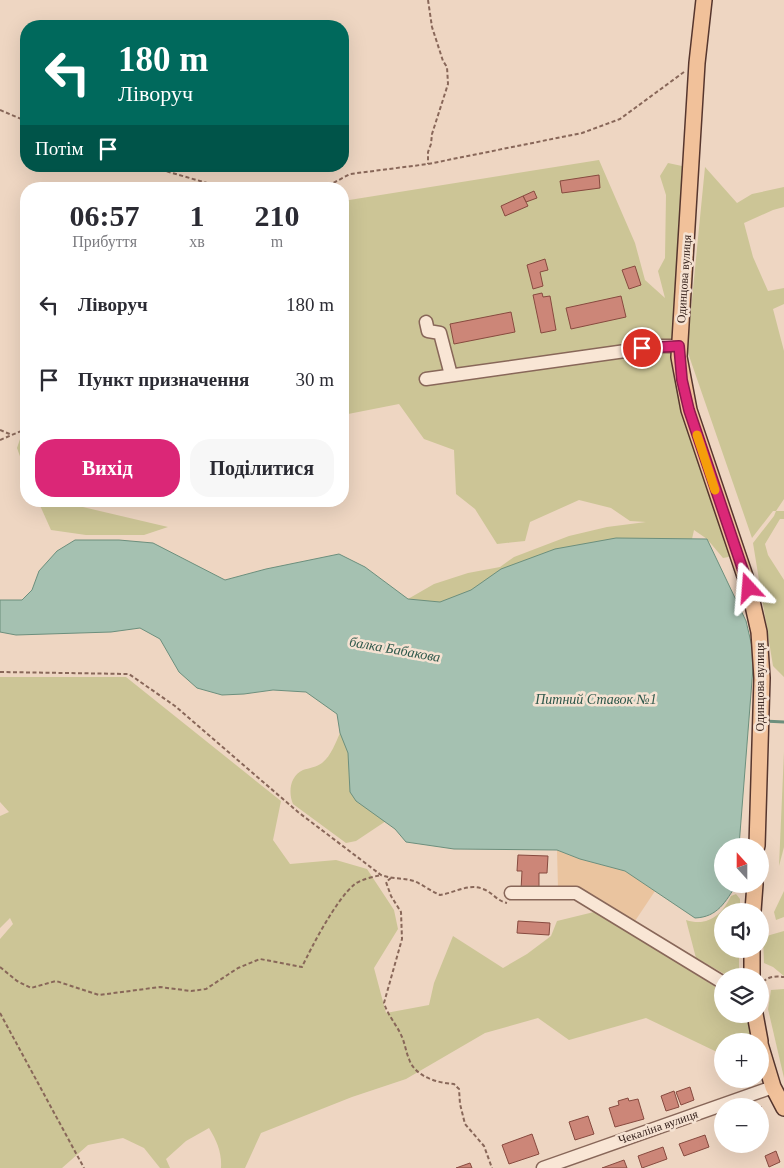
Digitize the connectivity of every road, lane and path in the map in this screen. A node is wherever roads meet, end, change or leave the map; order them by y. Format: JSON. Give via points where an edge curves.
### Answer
{"nodes":[{"id":1,"x":428,"y":0,"type":"edge"},
{"id":2,"x":704,"y":0,"type":"edge"},
{"id":3,"x":696,"y":63,"type":"junction"},
{"id":4,"x":0,"y":110,"type":"edge"},
{"id":5,"x":20,"y":118,"type":"edge"},
{"id":6,"x":428,"y":164,"type":"junction"},
{"id":7,"x":169,"y":172,"type":"edge"},
{"id":8,"x":204,"y":182,"type":"edge"},
{"id":9,"x":335,"y":182,"type":"edge"},
{"id":10,"x":426,"y":322,"type":"dead end"},
{"id":11,"x":679,"y":346,"type":"junction"},
{"id":12,"x":451,"y":375,"type":"junction"},
{"id":13,"x":426,"y":379,"type":"dead end"},
{"id":14,"x":0,"y":430,"type":"edge"},
{"id":15,"x":20,"y":431,"type":"edge"},
{"id":16,"x":12,"y":434,"type":"junction"},
{"id":17,"x":0,"y":440,"type":"edge"},
{"id":18,"x":0,"y":672,"type":"edge"},
{"id":19,"x":757,"y":838,"type":"edge"},
{"id":20,"x":381,"y":875,"type":"junction"},
{"id":21,"x":391,"y":878,"type":"junction"},
{"id":22,"x":509,"y":898,"type":"joint"},
{"id":23,"x":0,"y":967,"type":"edge"},
{"id":24,"x":714,"y":977,"type":"edge"},
{"id":25,"x":784,"y":977,"type":"edge"},
{"id":26,"x":769,"y":978,"type":"edge"},
{"id":27,"x":0,"y":1013,"type":"edge"},
{"id":28,"x":769,"y":1073,"type":"edge"},
{"id":29,"x":773,"y":1087,"type":"junction"},
{"id":30,"x":784,"y":1108,"type":"edge"},
{"id":31,"x":84,"y":1168,"type":"edge"},
{"id":32,"x":492,"y":1168,"type":"edge"},
{"id":33,"x":542,"y":1168,"type":"edge"}],
"edges":[{"from":1,"to":6,"type":"path","via":[[432,26],[447,67],[448,84],[432,134]]},
{"from":2,"to":3,"type":"main road","name":"Одинцова вулиця"},
{"from":3,"to":6,"type":"path","via":[[620,119],[582,133]]},
{"from":3,"to":11,"type":"main road","name":"Одинцова вулиця"},
{"from":4,"to":5,"type":"path"},
{"from":6,"to":9,"type":"path","via":[[350,174]]},
{"from":7,"to":8,"type":"path"},
{"from":10,"to":12,"type":"street","via":[[428,331],[440,333]]},
{"from":11,"to":12,"type":"street"},
{"from":11,"to":19,"type":"main road","name":"Одинцова вулиця","via":[[689,410],[749,588],[760,632],[762,678]]},
{"from":12,"to":13,"type":"street"},
{"from":14,"to":16,"type":"path"},
{"from":15,"to":16,"type":"path"},
{"from":16,"to":17,"type":"path"},
{"from":18,"to":20,"type":"path","via":[[129,674],[175,706],[298,812]]},
{"from":20,"to":21,"type":"path"},
{"from":20,"to":23,"type":"path","via":[[356,884],[342,899],[302,967],[260,959],[238,968],[206,989],[191,991],[160,987],[100,995],[56,981],[30,988]]},
{"from":21,"to":22,"type":"path","via":[[417,882],[440,895],[473,886],[484,889],[500,902]]},
{"from":21,"to":32,"type":"path","via":[[386,882],[390,896],[401,912],[402,939],[384,1002],[386,1011],[402,1037],[409,1062],[427,1078],[454,1084],[459,1089],[465,1124],[484,1146]]},
{"from":22,"to":24,"type":"street","via":[[576,894]]},
{"from":25,"to":26,"type":"path"},
{"from":27,"to":31,"type":"path"},
{"from":28,"to":29,"type":"main road"},
{"from":29,"to":30,"type":"main road"},
{"from":29,"to":33,"type":"street","name":"Чекаліна вулиця"}]}
